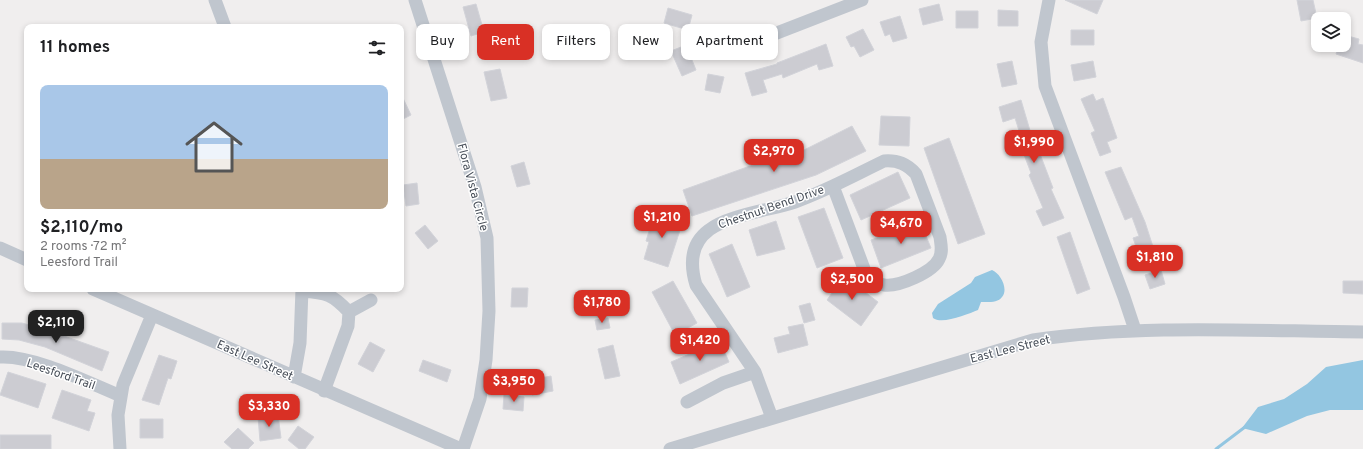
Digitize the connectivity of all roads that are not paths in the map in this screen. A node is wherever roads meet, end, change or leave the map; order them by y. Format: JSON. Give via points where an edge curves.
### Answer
{"nodes":[{"id":1,"x":215,"y":0,"type":"edge"},
{"id":2,"x":415,"y":0,"type":"edge"},
{"id":3,"x":862,"y":0,"type":"edge"},
{"id":4,"x":1049,"y":0,"type":"edge"},
{"id":5,"x":224,"y":24,"type":"edge"},
{"id":6,"x":778,"y":32,"type":"edge"},
{"id":7,"x":833,"y":186,"type":"junction"},
{"id":8,"x":0,"y":248,"type":"edge"},
{"id":9,"x":24,"y":259,"type":"edge"},
{"id":10,"x":100,"y":292,"type":"edge"},
{"id":11,"x":302,"y":292,"type":"edge"},
{"id":12,"x":324,"y":292,"type":"edge"},
{"id":13,"x":371,"y":300,"type":"dead end"},
{"id":14,"x":349,"y":312,"type":"junction"},
{"id":15,"x":152,"y":315,"type":"junction"},
{"id":16,"x":1135,"y":330,"type":"junction"},
{"id":17,"x":1363,"y":332,"type":"edge"},
{"id":18,"x":0,"y":357,"type":"edge"},
{"id":19,"x":755,"y":372,"type":"junction"},
{"id":20,"x":294,"y":377,"type":"junction"},
{"id":21,"x":324,"y":391,"type":"junction"},
{"id":22,"x":122,"y":396,"type":"junction"},
{"id":23,"x":687,"y":402,"type":"dead end"},
{"id":24,"x":772,"y":418,"type":"junction"},
{"id":25,"x":120,"y":449,"type":"edge"},
{"id":26,"x":462,"y":449,"type":"edge"},
{"id":27,"x":670,"y":449,"type":"edge"}],
"edges":[{"from":1,"to":5,"type":"street"},
{"from":2,"to":26,"type":"street","name":"Flora Vista Circle","via":[[475,187],[487,238],[489,311],[486,360],[480,398]]},
{"from":3,"to":6,"type":"street"},
{"from":4,"to":16,"type":"street","via":[[1041,42],[1045,86]]},
{"from":7,"to":7,"type":"street","name":"Chestnut Bend Drive","via":[[884,161],[901,162],[909,167],[916,174],[940,237],[942,248],[936,265],[927,272],[894,284],[874,282],[866,274]]},
{"from":7,"to":19,"type":"street","name":"Chestnut Bend Drive","via":[[796,202],[721,222],[708,230],[699,240],[692,255],[692,271],[696,285]]},
{"from":8,"to":9,"type":"street"},
{"from":10,"to":15,"type":"street","name":"East Lee Street"},
{"from":11,"to":20,"type":"street","via":[[300,343]]},
{"from":12,"to":14,"type":"street"},
{"from":13,"to":14,"type":"street"},
{"from":14,"to":21,"type":"street","via":[[348,326]]},
{"from":15,"to":20,"type":"street","name":"East Lee Street"},
{"from":15,"to":22,"type":"street","via":[[123,385]]},
{"from":16,"to":17,"type":"street","name":"East Lee Street"},
{"from":16,"to":24,"type":"street","name":"East Lee Street","via":[[1033,340]]},
{"from":18,"to":22,"type":"street","name":"Leesford Trail","via":[[38,363]]},
{"from":19,"to":23,"type":"street","via":[[723,383]]},
{"from":19,"to":24,"type":"street","name":"Chestnut Bend Drive"},
{"from":20,"to":21,"type":"street","name":"East Lee Street"},
{"from":21,"to":26,"type":"street","name":"East Lee Street"},
{"from":22,"to":25,"type":"street","via":[[118,415]]},
{"from":24,"to":27,"type":"street","name":"East Lee Street"}]}
